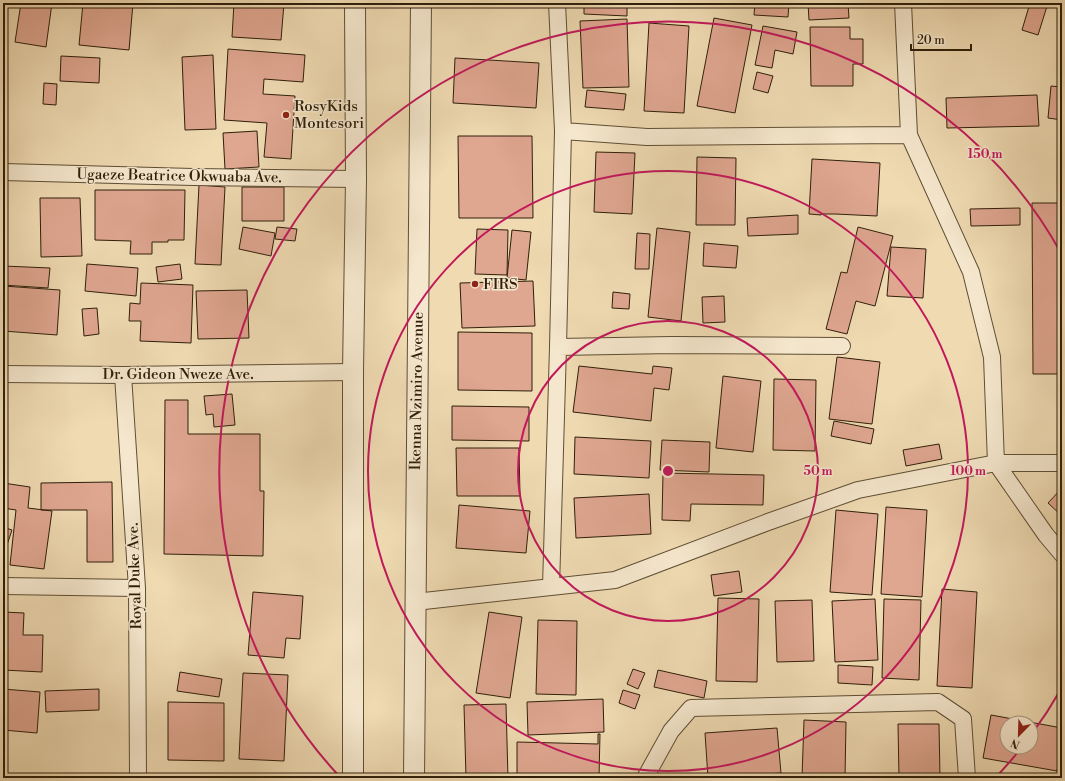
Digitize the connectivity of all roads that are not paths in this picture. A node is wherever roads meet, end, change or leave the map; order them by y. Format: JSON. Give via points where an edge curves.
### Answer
{"nodes":[{"id":1,"x":355,"y":3,"type":"edge"},
{"id":2,"x":421,"y":3,"type":"edge"},
{"id":3,"x":557,"y":3,"type":"edge"},
{"id":4,"x":903,"y":3,"type":"edge"},
{"id":5,"x":563,"y":131,"type":"junction"},
{"id":6,"x":909,"y":135,"type":"junction"},
{"id":7,"x":3,"y":172,"type":"edge"},
{"id":8,"x":356,"y":179,"type":"junction"},
{"id":9,"x":842,"y":346,"type":"dead end"},
{"id":10,"x":558,"y":347,"type":"junction"},
{"id":11,"x":353,"y":372,"type":"junction"},
{"id":12,"x":3,"y":374,"type":"edge"},
{"id":13,"x":123,"y":375,"type":"junction"},
{"id":14,"x":996,"y":462,"type":"junction"},
{"id":15,"x":1062,"y":463,"type":"edge"},
{"id":16,"x":1062,"y":554,"type":"edge"},
{"id":17,"x":3,"y":586,"type":"edge"},
{"id":18,"x":551,"y":587,"type":"junction"},
{"id":19,"x":137,"y":588,"type":"junction"},
{"id":20,"x":416,"y":602,"type":"junction"},
{"id":21,"x":138,"y":778,"type":"edge"},
{"id":22,"x":353,"y":778,"type":"edge"},
{"id":23,"x":414,"y":778,"type":"edge"},
{"id":24,"x":644,"y":778,"type":"edge"},
{"id":25,"x":966,"y":778,"type":"edge"}],
"edges":[{"from":1,"to":8,"type":"street"},
{"from":2,"to":20,"type":"street","name":"Ikenna Nzimiro Avenue"},
{"from":3,"to":5,"type":"street"},
{"from":4,"to":6,"type":"street"},
{"from":5,"to":6,"type":"street","via":[[647,137]]},
{"from":5,"to":10,"type":"street"},
{"from":6,"to":14,"type":"street","via":[[971,272],[992,357]]},
{"from":7,"to":8,"type":"street","name":"Ugaeze Beatrice Okwuaba Ave."},
{"from":8,"to":11,"type":"street"},
{"from":9,"to":10,"type":"street"},
{"from":10,"to":18,"type":"street"},
{"from":11,"to":13,"type":"street","name":"Dr. Gideon Nweze Ave."},
{"from":11,"to":22,"type":"street"},
{"from":12,"to":13,"type":"street","name":"Dr. Gideon Nweze Ave."},
{"from":13,"to":19,"type":"street","name":"Royal Duke Ave."},
{"from":14,"to":15,"type":"street"},
{"from":14,"to":16,"type":"street"},
{"from":14,"to":18,"type":"street","via":[[858,490],[615,580]]},
{"from":17,"to":19,"type":"street"},
{"from":18,"to":20,"type":"street"},
{"from":19,"to":21,"type":"street","name":"Royal Duke Ave."},
{"from":20,"to":23,"type":"street","name":"Ikenna Nzimiro Avenue"},
{"from":24,"to":25,"type":"street","via":[[671,731],[691,708],[938,702],[963,719]]}]}
